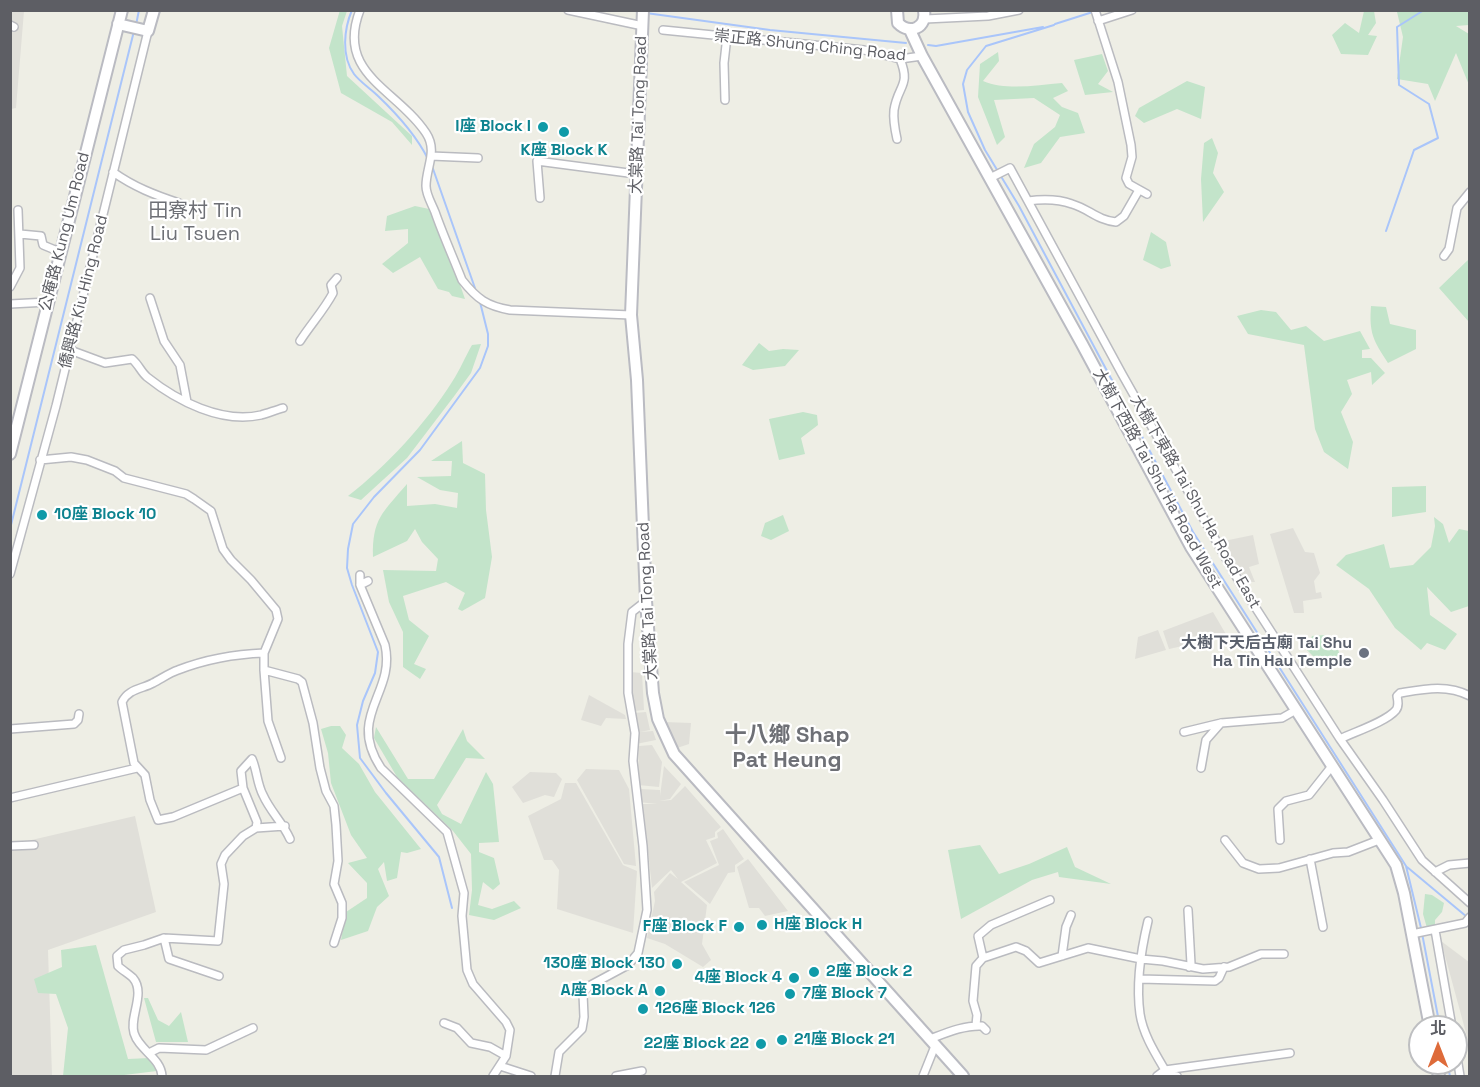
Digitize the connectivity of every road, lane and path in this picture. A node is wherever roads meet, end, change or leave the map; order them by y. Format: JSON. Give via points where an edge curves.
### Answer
{"nodes":[{"id":1,"x":122,"y":10,"type":"edge"},
{"id":2,"x":154,"y":10,"type":"edge"},
{"id":3,"x":360,"y":10,"type":"edge"},
{"id":4,"x":567,"y":10,"type":"edge"},
{"id":5,"x":1019,"y":10,"type":"edge"},
{"id":6,"x":1095,"y":10,"type":"edge"},
{"id":7,"x":1132,"y":10,"type":"edge"},
{"id":8,"x":897,"y":11,"type":"edge"},
{"id":9,"x":642,"y":12,"type":"edge"},
{"id":10,"x":925,"y":15,"type":"edge"},
{"id":11,"x":1098,"y":21,"type":"junction"},
{"id":12,"x":118,"y":24,"type":"junction"},
{"id":13,"x":643,"y":26,"type":"junction"},
{"id":14,"x":663,"y":30,"type":"dead end"},
{"id":15,"x":910,"y":30,"type":"junction"},
{"id":16,"x":148,"y":31,"type":"junction"},
{"id":17,"x":727,"y":36,"type":"junction"},
{"id":18,"x":922,"y":56,"type":"junction"},
{"id":19,"x":900,"y":58,"type":"junction"},
{"id":20,"x":724,"y":100,"type":"dead end"},
{"id":21,"x":897,"y":139,"type":"dead end"},
{"id":22,"x":432,"y":152,"type":"junction"},
{"id":23,"x":478,"y":158,"type":"dead end"},
{"id":24,"x":113,"y":172,"type":"junction"},
{"id":25,"x":636,"y":174,"type":"junction"},
{"id":26,"x":990,"y":178,"type":"junction"},
{"id":27,"x":1139,"y":190,"type":"junction"},
{"id":28,"x":1470,"y":192,"type":"edge"},
{"id":29,"x":1147,"y":194,"type":"dead end"},
{"id":30,"x":540,"y":198,"type":"dead end"},
{"id":31,"x":1028,"y":201,"type":"junction"},
{"id":32,"x":179,"y":203,"type":"dead end"},
{"id":33,"x":18,"y":210,"type":"dead end"},
{"id":34,"x":20,"y":234,"type":"junction"},
{"id":35,"x":60,"y":252,"type":"junction"},
{"id":36,"x":1444,"y":256,"type":"dead end"},
{"id":37,"x":337,"y":278,"type":"dead end"},
{"id":38,"x":10,"y":287,"type":"edge"},
{"id":39,"x":150,"y":298,"type":"dead end"},
{"id":40,"x":48,"y":302,"type":"junction"},
{"id":41,"x":10,"y":304,"type":"edge"},
{"id":42,"x":631,"y":315,"type":"junction"},
{"id":43,"x":300,"y":340,"type":"dead end"},
{"id":44,"x":70,"y":350,"type":"junction"},
{"id":45,"x":188,"y":402,"type":"junction"},
{"id":46,"x":283,"y":408,"type":"dead end"},
{"id":47,"x":14,"y":426,"type":"edge"},
{"id":48,"x":10,"y":454,"type":"edge"},
{"id":49,"x":40,"y":460,"type":"junction"},
{"id":50,"x":10,"y":574,"type":"edge"},
{"id":51,"x":360,"y":575,"type":"dead end"},
{"id":52,"x":368,"y":581,"type":"dead end"},
{"id":53,"x":360,"y":585,"type":"junction"},
{"id":54,"x":646,"y":601,"type":"junction"},
{"id":55,"x":264,"y":653,"type":"junction"},
{"id":56,"x":264,"y":670,"type":"junction"},
{"id":57,"x":1470,"y":696,"type":"edge"},
{"id":58,"x":1296,"y":710,"type":"junction"},
{"id":59,"x":79,"y":714,"type":"dead end"},
{"id":60,"x":1221,"y":723,"type":"junction"},
{"id":61,"x":10,"y":729,"type":"edge"},
{"id":62,"x":1184,"y":732,"type":"dead end"},
{"id":63,"x":1340,"y":738,"type":"junction"},
{"id":64,"x":281,"y":758,"type":"dead end"},
{"id":65,"x":1332,"y":766,"type":"junction"},
{"id":66,"x":137,"y":768,"type":"junction"},
{"id":67,"x":1201,"y":768,"type":"dead end"},
{"id":68,"x":243,"y":788,"type":"junction"},
{"id":69,"x":10,"y":798,"type":"edge"},
{"id":70,"x":285,"y":826,"type":"junction"},
{"id":71,"x":256,"y":828,"type":"junction"},
{"id":72,"x":290,"y":839,"type":"dead end"},
{"id":73,"x":1225,"y":840,"type":"dead end"},
{"id":74,"x":1280,"y":840,"type":"dead end"},
{"id":75,"x":1379,"y":840,"type":"junction"},
{"id":76,"x":34,"y":845,"type":"dead end"},
{"id":77,"x":10,"y":846,"type":"edge"},
{"id":78,"x":1310,"y":859,"type":"junction"},
{"id":79,"x":1470,"y":863,"type":"edge"},
{"id":80,"x":1436,"y":872,"type":"junction"},
{"id":81,"x":1050,"y":900,"type":"dead end"},
{"id":82,"x":1470,"y":903,"type":"edge"},
{"id":83,"x":1188,"y":910,"type":"dead end"},
{"id":84,"x":1071,"y":915,"type":"dead end"},
{"id":85,"x":1148,"y":921,"type":"dead end"},
{"id":86,"x":1468,"y":922,"type":"edge"},
{"id":87,"x":1323,"y":927,"type":"dead end"},
{"id":88,"x":1435,"y":930,"type":"junction"},
{"id":89,"x":1412,"y":934,"type":"junction"},
{"id":90,"x":164,"y":938,"type":"junction"},
{"id":91,"x":334,"y":943,"type":"dead end"},
{"id":92,"x":1284,"y":954,"type":"dead end"},
{"id":93,"x":1062,"y":956,"type":"junction"},
{"id":94,"x":983,"y":958,"type":"junction"},
{"id":95,"x":1141,"y":959,"type":"junction"},
{"id":96,"x":1189,"y":967,"type":"junction"},
{"id":97,"x":1224,"y":968,"type":"junction"},
{"id":98,"x":219,"y":976,"type":"dead end"},
{"id":99,"x":1140,"y":979,"type":"junction"},
{"id":100,"x":1428,"y":1015,"type":"edge"},
{"id":101,"x":1450,"y":1015,"type":"edge"},
{"id":102,"x":444,"y":1023,"type":"dead end"},
{"id":103,"x":976,"y":1025,"type":"junction"},
{"id":104,"x":253,"y":1028,"type":"dead end"},
{"id":105,"x":986,"y":1030,"type":"dead end"},
{"id":106,"x":932,"y":1042,"type":"junction"},
{"id":107,"x":149,"y":1053,"type":"junction"},
{"id":108,"x":1290,"y":1053,"type":"dead end"},
{"id":109,"x":506,"y":1056,"type":"junction"},
{"id":110,"x":500,"y":1066,"type":"junction"},
{"id":111,"x":642,"y":1071,"type":"dead end"},
{"id":112,"x":1164,"y":1071,"type":"junction"},
{"id":113,"x":162,"y":1077,"type":"edge"},
{"id":114,"x":493,"y":1077,"type":"edge"},
{"id":115,"x":531,"y":1077,"type":"edge"},
{"id":116,"x":555,"y":1077,"type":"edge"},
{"id":117,"x":616,"y":1077,"type":"edge"},
{"id":118,"x":923,"y":1077,"type":"edge"},
{"id":119,"x":963,"y":1077,"type":"edge"},
{"id":120,"x":1157,"y":1077,"type":"edge"},
{"id":121,"x":1177,"y":1077,"type":"edge"}],
"edges":[{"from":1,"to":12,"type":"street","name":"公庵路 Kung Um Road"},
{"from":2,"to":16,"type":"street","name":"僑興路 Kiu Hing Road"},
{"from":3,"to":22,"type":"street","via":[[353,31],[362,68],[420,125]]},
{"from":4,"to":13,"type":"street"},
{"from":5,"to":10,"type":"street","via":[[988,15]]},
{"from":6,"to":11,"type":"street"},
{"from":7,"to":11,"type":"street"},
{"from":8,"to":15,"type":"street","name":"大樹下西路 Tai Shu Ha Road West","via":[[898,23]]},
{"from":9,"to":13,"type":"street","name":"大棠路 Tai Tong Road"},
{"from":10,"to":15,"type":"street","via":[[917,29]]},
{"from":11,"to":27,"type":"street","via":[[1118,82],[1131,145],[1126,178]]},
{"from":12,"to":16,"type":"street"},
{"from":12,"to":35,"type":"street","name":"公庵路 Kung Um Road"},
{"from":13,"to":25,"type":"street","name":"大棠路 Tai Tong Road"},
{"from":14,"to":17,"type":"street","name":"崇正路 Shung Ching Road"},
{"from":15,"to":18,"type":"street","name":"大樹下西路 Tai Shu Ha Road West"},
{"from":16,"to":24,"type":"street","name":"僑興路 Kiu Hing Road"},
{"from":17,"to":19,"type":"street","name":"崇正路 Shung Ching Road","via":[[864,50]]},
{"from":17,"to":20,"type":"street"},
{"from":18,"to":19,"type":"street","name":"崇正路 Shung Ching Road"},
{"from":18,"to":26,"type":"street","name":"大樹下西路 Tai Shu Ha Road West"},
{"from":19,"to":21,"type":"street","via":[[905,79],[894,107]]},
{"from":22,"to":23,"type":"street"},
{"from":22,"to":42,"type":"street","via":[[427,191],[462,280],[472,293],[492,306],[510,310]]},
{"from":24,"to":32,"type":"street","via":[[149,193]]},
{"from":24,"to":44,"type":"street","name":"僑興路 Kiu Hing Road"},
{"from":25,"to":30,"type":"street","via":[[537,161]]},
{"from":25,"to":42,"type":"street","name":"大棠路 Tai Tong Road"},
{"from":26,"to":31,"type":"street","name":"大樹下東路 Tai Shu Ha Road East","via":[[1010,168]]},
{"from":26,"to":58,"type":"street","name":"大樹下西路 Tai Shu Ha Road West","via":[[1191,548]]},
{"from":27,"to":29,"type":"street"},
{"from":27,"to":31,"type":"street","via":[[1116,222],[1104,221],[1073,204],[1046,199]]},
{"from":28,"to":36,"type":"street","via":[[1457,208]]},
{"from":31,"to":63,"type":"street","name":"大樹下東路 Tai Shu Ha Road East","via":[[1212,537]]},
{"from":33,"to":34,"type":"street"},
{"from":34,"to":35,"type":"street","via":[[41,236],[43,245]]},
{"from":34,"to":38,"type":"street","via":[[20,268]]},
{"from":35,"to":40,"type":"street","name":"公庵路 Kung Um Road"},
{"from":37,"to":43,"type":"street","via":[[331,285],[333,293],[327,305]]},
{"from":39,"to":45,"type":"street","via":[[164,341],[180,365]]},
{"from":40,"to":41,"type":"street"},
{"from":40,"to":47,"type":"street","name":"公庵路 Kung Um Road"},
{"from":42,"to":54,"type":"street","name":"大棠路 Tai Tong Road"},
{"from":44,"to":45,"type":"street","via":[[105,363],[132,360],[140,365],[144,375]]},
{"from":44,"to":49,"type":"street","name":"僑興路 Kiu Hing Road"},
{"from":45,"to":46,"type":"street","via":[[236,416]]},
{"from":47,"to":48,"type":"street","name":"公庵路 Kung Um Road"},
{"from":49,"to":50,"type":"street","name":"僑興路 Kiu Hing Road"},
{"from":49,"to":55,"type":"street","via":[[87,460],[124,478],[186,494],[211,512],[223,549],[276,610],[278,619]]},
{"from":51,"to":53,"type":"street"},
{"from":52,"to":53,"type":"street"},
{"from":53,"to":109,"type":"street","via":[[388,656],[387,671],[370,713],[370,746],[381,768],[447,832],[464,893],[467,970],[473,984],[510,1030]]},
{"from":54,"to":106,"type":"street","name":"大棠路 Tai Tong Road","via":[[653,693],[658,719],[674,754]]},
{"from":54,"to":116,"type":"street","via":[[632,612],[628,693],[635,733],[633,761],[647,910],[638,953],[628,965],[589,986],[583,994],[582,1029],[559,1052]]},
{"from":55,"to":56,"type":"street"},
{"from":55,"to":66,"type":"street","via":[[176,670],[125,696],[122,702]]},
{"from":56,"to":64,"type":"street","via":[[268,722]]},
{"from":56,"to":91,"type":"street","via":[[302,682],[313,723],[320,768],[334,806],[336,825],[338,861],[334,884],[342,903],[342,918]]},
{"from":57,"to":63,"type":"street","via":[[1446,688],[1400,693],[1396,710]]},
{"from":58,"to":60,"type":"street","via":[[1282,718]]},
{"from":58,"to":65,"type":"street","name":"大樹下西路 Tai Shu Ha Road West"},
{"from":59,"to":61,"type":"street","via":[[74,724]]},
{"from":60,"to":62,"type":"street"},
{"from":60,"to":67,"type":"street","via":[[1206,740]]},
{"from":63,"to":80,"type":"street","name":"大樹下東路 Tai Shu Ha Road East","via":[[1422,860]]},
{"from":65,"to":74,"type":"street","via":[[1309,795],[1286,801],[1278,809]]},
{"from":65,"to":75,"type":"street","name":"大樹下西路 Tai Shu Ha Road West"},
{"from":66,"to":68,"type":"street","via":[[145,775],[158,820]]},
{"from":66,"to":69,"type":"street"},
{"from":68,"to":70,"type":"street","via":[[241,771],[252,759],[261,793]]},
{"from":68,"to":71,"type":"street"},
{"from":70,"to":71,"type":"street"},
{"from":70,"to":72,"type":"street"},
{"from":71,"to":90,"type":"street","via":[[243,836],[221,864],[224,884],[218,941]]},
{"from":73,"to":78,"type":"street","via":[[1243,863],[1259,868],[1279,868]]},
{"from":75,"to":78,"type":"street","via":[[1348,852]]},
{"from":75,"to":89,"type":"street","name":"大樹下西路 Tai Shu Ha Road West","via":[[1396,865]]},
{"from":76,"to":77,"type":"street"},
{"from":78,"to":87,"type":"street"},
{"from":79,"to":80,"type":"street","via":[[1449,865]]},
{"from":80,"to":82,"type":"street","name":"大樹下東路 Tai Shu Ha Road East"},
{"from":81,"to":94,"type":"street","via":[[984,930],[978,936]]},
{"from":83,"to":96,"type":"street"},
{"from":84,"to":93,"type":"street","via":[[1065,927]]},
{"from":85,"to":95,"type":"street"},
{"from":86,"to":88,"type":"street"},
{"from":88,"to":89,"type":"street"},
{"from":88,"to":101,"type":"street"},
{"from":89,"to":100,"type":"street","name":"大樹下西路 Tai Shu Ha Road West"},
{"from":90,"to":98,"type":"street","via":[[169,960]]},
{"from":90,"to":107,"type":"street","via":[[124,950],[117,956],[118,966],[136,985],[133,1030]]},
{"from":92,"to":97,"type":"street","via":[[1252,956]]},
{"from":93,"to":94,"type":"street","via":[[1039,963],[1016,947]]},
{"from":93,"to":95,"type":"street","via":[[1088,948]]},
{"from":94,"to":103,"type":"street","via":[[974,976]]},
{"from":95,"to":96,"type":"street"},
{"from":95,"to":99,"type":"street"},
{"from":96,"to":97,"type":"street"},
{"from":97,"to":99,"type":"street","via":[[1215,981]]},
{"from":99,"to":112,"type":"street","via":[[1140,1016]]},
{"from":102,"to":109,"type":"street","via":[[457,1028],[474,1044]]},
{"from":103,"to":105,"type":"street"},
{"from":103,"to":106,"type":"street","via":[[957,1029]]},
{"from":104,"to":107,"type":"street","via":[[206,1050],[159,1048]]},
{"from":106,"to":118,"type":"street"},
{"from":106,"to":119,"type":"street","name":"大棠路 Tai Tong Road"},
{"from":107,"to":113,"type":"street"},
{"from":108,"to":112,"type":"street"},
{"from":109,"to":110,"type":"street"},
{"from":110,"to":114,"type":"street"},
{"from":110,"to":115,"type":"street"},
{"from":111,"to":117,"type":"street"},
{"from":112,"to":120,"type":"street"},
{"from":112,"to":121,"type":"street"}]}
